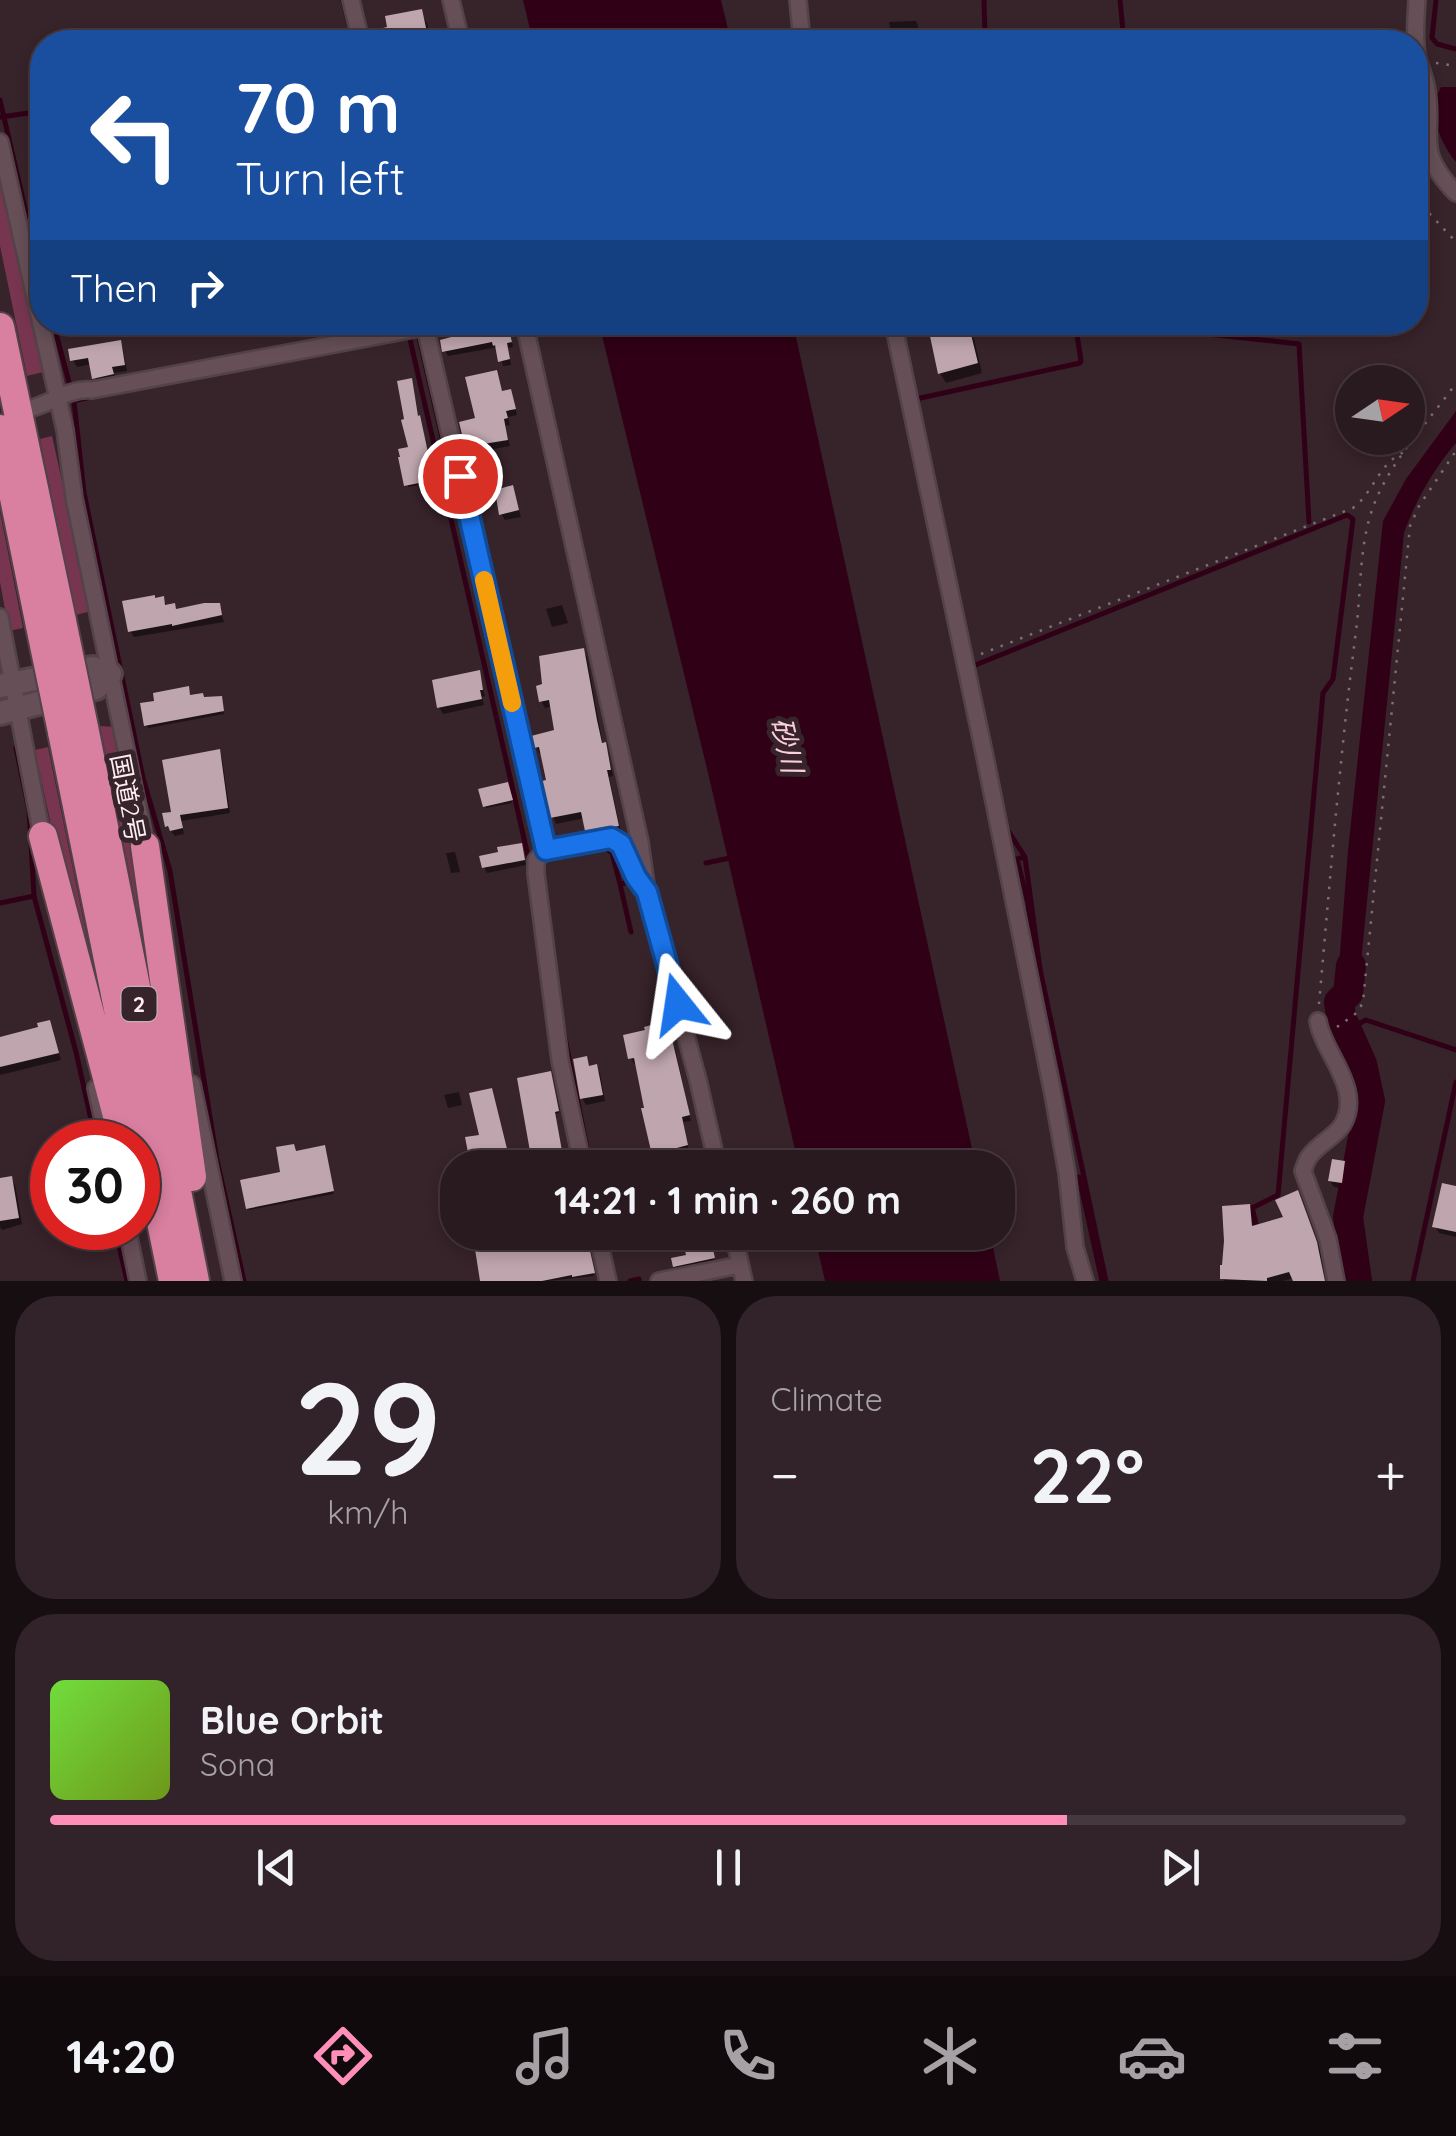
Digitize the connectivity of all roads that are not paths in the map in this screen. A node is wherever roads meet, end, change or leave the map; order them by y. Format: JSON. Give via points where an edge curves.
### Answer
{"nodes":[{"id":1,"x":351,"y":0,"type":"edge"},
{"id":2,"x":452,"y":0,"type":"edge"},
{"id":3,"x":798,"y":0,"type":"edge"},
{"id":4,"x":1417,"y":0,"type":"edge"},
{"id":5,"x":358,"y":30,"type":"edge"},
{"id":6,"x":458,"y":30,"type":"edge"},
{"id":7,"x":801,"y":30,"type":"edge"},
{"id":8,"x":1417,"y":30,"type":"edge"},
{"id":9,"x":0,"y":142,"type":"edge"},
{"id":10,"x":1428,"y":148,"type":"edge"},
{"id":11,"x":1456,"y":193,"type":"edge"},
{"id":12,"x":30,"y":255,"type":"edge"},
{"id":13,"x":0,"y":326,"type":"edge"},
{"id":14,"x":51,"y":335,"type":"edge"},
{"id":15,"x":378,"y":335,"type":"edge"},
{"id":16,"x":427,"y":335,"type":"edge"},
{"id":17,"x":527,"y":335,"type":"edge"},
{"id":18,"x":896,"y":335,"type":"edge"},
{"id":19,"x":67,"y":394,"type":"junction"},
{"id":20,"x":32,"y":408,"type":"dead end"},
{"id":21,"x":0,"y":429,"type":"edge"},
{"id":22,"x":0,"y":617,"type":"edge"},
{"id":23,"x":51,"y":624,"type":"junction"},
{"id":24,"x":5,"y":673,"type":"edge"},
{"id":25,"x":110,"y":674,"type":"junction"},
{"id":26,"x":9,"y":710,"type":"edge"},
{"id":27,"x":73,"y":729,"type":"junction"},
{"id":28,"x":43,"y":836,"type":"junction"},
{"id":29,"x":146,"y":846,"type":"junction"},
{"id":30,"x":546,"y":850,"type":"junction"},
{"id":31,"x":647,"y":892,"type":"junction"},
{"id":32,"x":1318,"y":1021,"type":"road end"},
{"id":33,"x":103,"y":1120,"type":"edge"},
{"id":34,"x":118,"y":1120,"type":"edge"},
{"id":35,"x":580,"y":1150,"type":"edge"},
{"id":36,"x":714,"y":1150,"type":"edge"},
{"id":37,"x":132,"y":1250,"type":"edge"},
{"id":38,"x":149,"y":1250,"type":"edge"},
{"id":39,"x":602,"y":1250,"type":"edge"},
{"id":40,"x":742,"y":1273,"type":"edge"},
{"id":41,"x":138,"y":1281,"type":"edge"},
{"id":42,"x":156,"y":1281,"type":"edge"},
{"id":43,"x":173,"y":1281,"type":"edge"},
{"id":44,"x":195,"y":1281,"type":"edge"},
{"id":45,"x":206,"y":1281,"type":"edge"},
{"id":46,"x":233,"y":1281,"type":"edge"},
{"id":47,"x":608,"y":1281,"type":"edge"},
{"id":48,"x":659,"y":1281,"type":"edge"},
{"id":49,"x":1082,"y":1281,"type":"edge"},
{"id":50,"x":1336,"y":1281,"type":"edge"}],
"edges":[{"from":1,"to":5,"type":"street"},
{"from":2,"to":6,"type":"street"},
{"from":3,"to":7,"type":"street"},
{"from":4,"to":8,"type":"street"},
{"from":9,"to":12,"type":"street"},
{"from":10,"to":11,"type":"street","via":[[1440,177]]},
{"from":13,"to":23,"type":"highway","name":"国道2号","number":"2"},
{"from":14,"to":19,"type":"street"},
{"from":15,"to":19,"type":"street"},
{"from":16,"to":30,"type":"street"},
{"from":17,"to":31,"type":"street"},
{"from":18,"to":49,"type":"street","via":[[1054,1094]]},
{"from":19,"to":20,"type":"street"},
{"from":19,"to":25,"type":"street","via":[[74,498]]},
{"from":21,"to":23,"type":"highway","name":"国道2号","number":"2"},
{"from":22,"to":24,"type":"street"},
{"from":23,"to":27,"type":"highway","name":"国道2号","number":"2","bridge":true},
{"from":24,"to":25,"type":"main road","via":[[93,668]]},
{"from":24,"to":26,"type":"street"},
{"from":25,"to":26,"type":"main road","via":[[96,688]]},
{"from":25,"to":29,"type":"street"},
{"from":26,"to":28,"type":"street"},
{"from":27,"to":43,"type":"highway","name":"国道2号","number":"2"},
{"from":27,"to":44,"type":"highway","name":"国道2号","number":"2"},
{"from":28,"to":33,"type":"street","via":[[46,887]]},
{"from":28,"to":34,"type":"highway"},
{"from":29,"to":45,"type":"highway"},
{"from":29,"to":46,"type":"street","via":[[161,890],[184,1044]]},
{"from":30,"to":31,"type":"street","via":[[617,840]]},
{"from":30,"to":35,"type":"street","via":[[536,860],[536,874],[560,1060]]},
{"from":31,"to":36,"type":"street"},
{"from":32,"to":50,"type":"street","via":[[1344,1078],[1348,1106],[1344,1123],[1302,1171],[1328,1238]]},
{"from":37,"to":41,"type":"street"},
{"from":38,"to":42,"type":"highway"},
{"from":39,"to":47,"type":"street"},
{"from":40,"to":48,"type":"street"}]}
